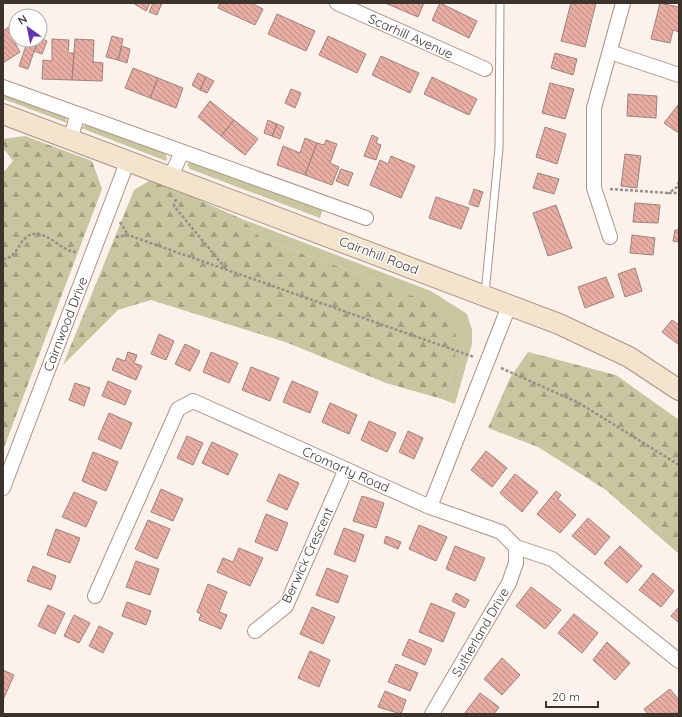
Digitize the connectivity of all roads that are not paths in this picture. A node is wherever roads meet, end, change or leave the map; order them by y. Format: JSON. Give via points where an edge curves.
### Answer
{"nodes":[{"id":1,"x":337,"y":3,"type":"edge"},
{"id":2,"x":500,"y":3,"type":"edge"},
{"id":3,"x":623,"y":3,"type":"edge"},
{"id":4,"x":610,"y":52,"type":"junction"},
{"id":5,"x":485,"y":69,"type":"dead end"},
{"id":6,"x":679,"y":75,"type":"edge"},
{"id":7,"x":3,"y":87,"type":"edge"},
{"id":8,"x":3,"y":114,"type":"edge"},
{"id":9,"x":78,"y":114,"type":"junction"},
{"id":10,"x":70,"y":139,"type":"junction"},
{"id":11,"x":182,"y":152,"type":"junction"},
{"id":12,"x":128,"y":160,"type":"junction"},
{"id":13,"x":176,"y":178,"type":"junction"},
{"id":14,"x":366,"y":218,"type":"dead end"},
{"id":15,"x":610,"y":237,"type":"dead end"},
{"id":16,"x":484,"y":296,"type":"junction"},
{"id":17,"x":509,"y":306,"type":"junction"},
{"id":18,"x":679,"y":390,"type":"edge"},
{"id":19,"x":346,"y":470,"type":"junction"},
{"id":20,"x":3,"y":488,"type":"edge"},
{"id":21,"x":430,"y":507,"type":"junction"},
{"id":22,"x":516,"y":547,"type":"junction"},
{"id":23,"x":95,"y":596,"type":"dead end"},
{"id":24,"x":255,"y":631,"type":"dead end"},
{"id":25,"x":679,"y":661,"type":"edge"},
{"id":26,"x":432,"y":714,"type":"edge"}],
"edges":[{"from":1,"to":5,"type":"street","name":"Scarhill Avenue"},
{"from":2,"to":16,"type":"lane","via":[[498,148]]},
{"from":3,"to":4,"type":"street"},
{"from":4,"to":6,"type":"street"},
{"from":4,"to":15,"type":"street","via":[[594,108],[594,188]]},
{"from":7,"to":9,"type":"street"},
{"from":8,"to":10,"type":"main road","name":"Cairnhill Road"},
{"from":9,"to":10,"type":"street"},
{"from":9,"to":11,"type":"street"},
{"from":10,"to":12,"type":"main road","name":"Cairnhill Road"},
{"from":11,"to":13,"type":"street"},
{"from":11,"to":14,"type":"street"},
{"from":12,"to":13,"type":"main road","name":"Cairnhill Road"},
{"from":12,"to":20,"type":"street","name":"Cairnwood Drive"},
{"from":13,"to":16,"type":"main road","name":"Cairnhill Road"},
{"from":16,"to":17,"type":"main road","name":"Cairnhill Road"},
{"from":17,"to":18,"type":"main road","name":"Cairnhill Road","via":[[559,324],[629,357]]},
{"from":17,"to":21,"type":"street"},
{"from":19,"to":21,"type":"street","name":"Cromarty Road"},
{"from":19,"to":23,"type":"street","name":"Cromarty Road","via":[[193,401],[178,409]]},
{"from":19,"to":24,"type":"street","name":"Berwick Crescent","via":[[286,606]]},
{"from":21,"to":22,"type":"street","name":"Cromarty Road","via":[[501,532]]},
{"from":22,"to":25,"type":"street","name":"Cromarty Road","via":[[552,559]]},
{"from":22,"to":26,"type":"street","name":"Sutherland Drive","via":[[516,563],[509,583]]}]}
